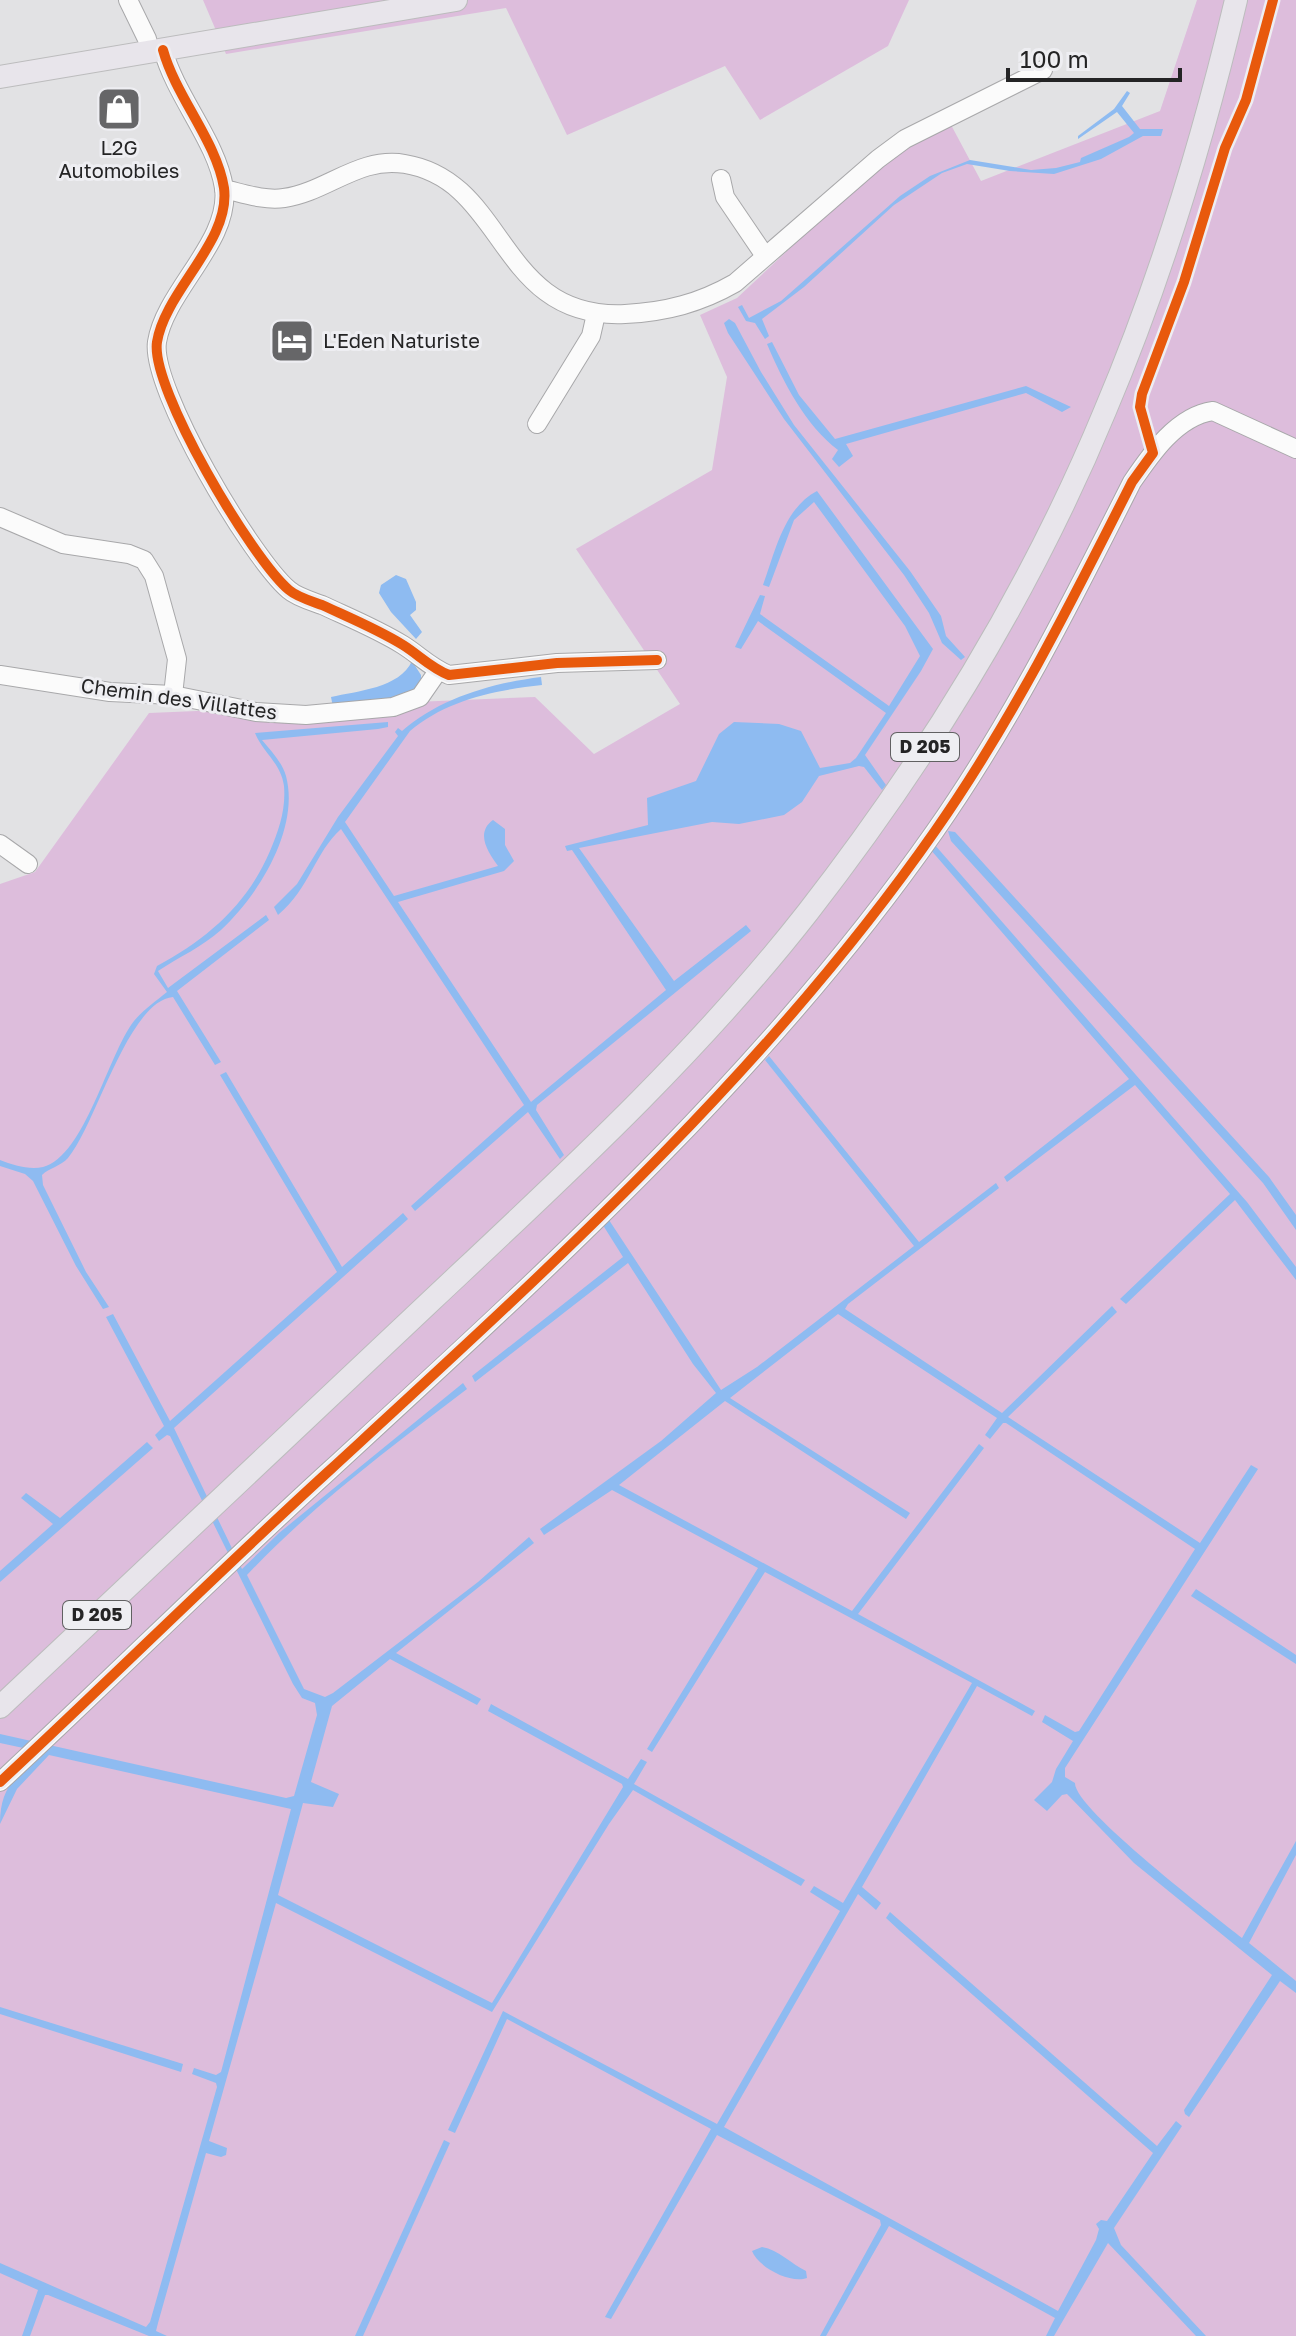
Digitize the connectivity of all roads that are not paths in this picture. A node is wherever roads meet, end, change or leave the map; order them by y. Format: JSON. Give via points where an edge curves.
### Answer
{"nodes":[{"id":1,"x":128,"y":0,"type":"edge"},
{"id":2,"x":456,"y":0,"type":"edge"},
{"id":3,"x":1236,"y":0,"type":"edge"},
{"id":4,"x":157,"y":51,"type":"junction"},
{"id":5,"x":1043,"y":70,"type":"dead end"},
{"id":6,"x":0,"y":77,"type":"edge"},
{"id":7,"x":721,"y":179,"type":"dead end"},
{"id":8,"x":224,"y":189,"type":"junction"},
{"id":9,"x":765,"y":256,"type":"junction"},
{"id":10,"x":596,"y":314,"type":"junction"},
{"id":11,"x":537,"y":424,"type":"dead end"},
{"id":12,"x":1296,"y":449,"type":"edge"},
{"id":13,"x":0,"y":517,"type":"edge"},
{"id":14,"x":657,"y":660,"type":"dead end"},
{"id":15,"x":438,"y":671,"type":"junction"},
{"id":16,"x":0,"y":675,"type":"edge"},
{"id":17,"x":173,"y":695,"type":"junction"},
{"id":18,"x":0,"y":844,"type":"edge"},
{"id":19,"x":28,"y":864,"type":"dead end"},
{"id":20,"x":0,"y":1707,"type":"edge"},
{"id":21,"x":0,"y":1782,"type":"edge"}],
"edges":[{"from":1,"to":4,"type":"street"},
{"from":2,"to":4,"type":"main road"},
{"from":3,"to":20,"type":"main road","number":"D 205","via":[[1174,228],[1106,411],[1011,605],[916,762],[809,911],[687,1052],[549,1189]]},
{"from":4,"to":6,"type":"main road"},
{"from":4,"to":8,"type":"street","via":[[216,160]]},
{"from":5,"to":9,"type":"street","via":[[905,139]]},
{"from":7,"to":9,"type":"street","via":[[725,197]]},
{"from":8,"to":10,"type":"street","via":[[283,198],[354,169],[403,163],[421,168],[455,186],[541,290]]},
{"from":8,"to":15,"type":"street","via":[[212,235],[161,325],[157,360],[171,400],[241,527],[291,592],[374,628]]},
{"from":9,"to":10,"type":"street","via":[[735,283],[686,306]]},
{"from":10,"to":11,"type":"street","via":[[591,336]]},
{"from":12,"to":21,"type":"street","via":[[1213,411],[1191,417],[1153,453],[1132,482],[1023,691],[941,822],[819,982],[690,1127]]},
{"from":13,"to":17,"type":"street","via":[[63,544],[144,560],[154,576],[177,659]]},
{"from":14,"to":15,"type":"street","via":[[557,663],[449,675]]},
{"from":15,"to":17,"type":"street","name":"Chemin des Villattes","via":[[420,697],[393,707],[306,715],[268,714]]},
{"from":16,"to":17,"type":"street","name":"Chemin des Villattes","via":[[110,692]]},
{"from":18,"to":19,"type":"street"}]}
